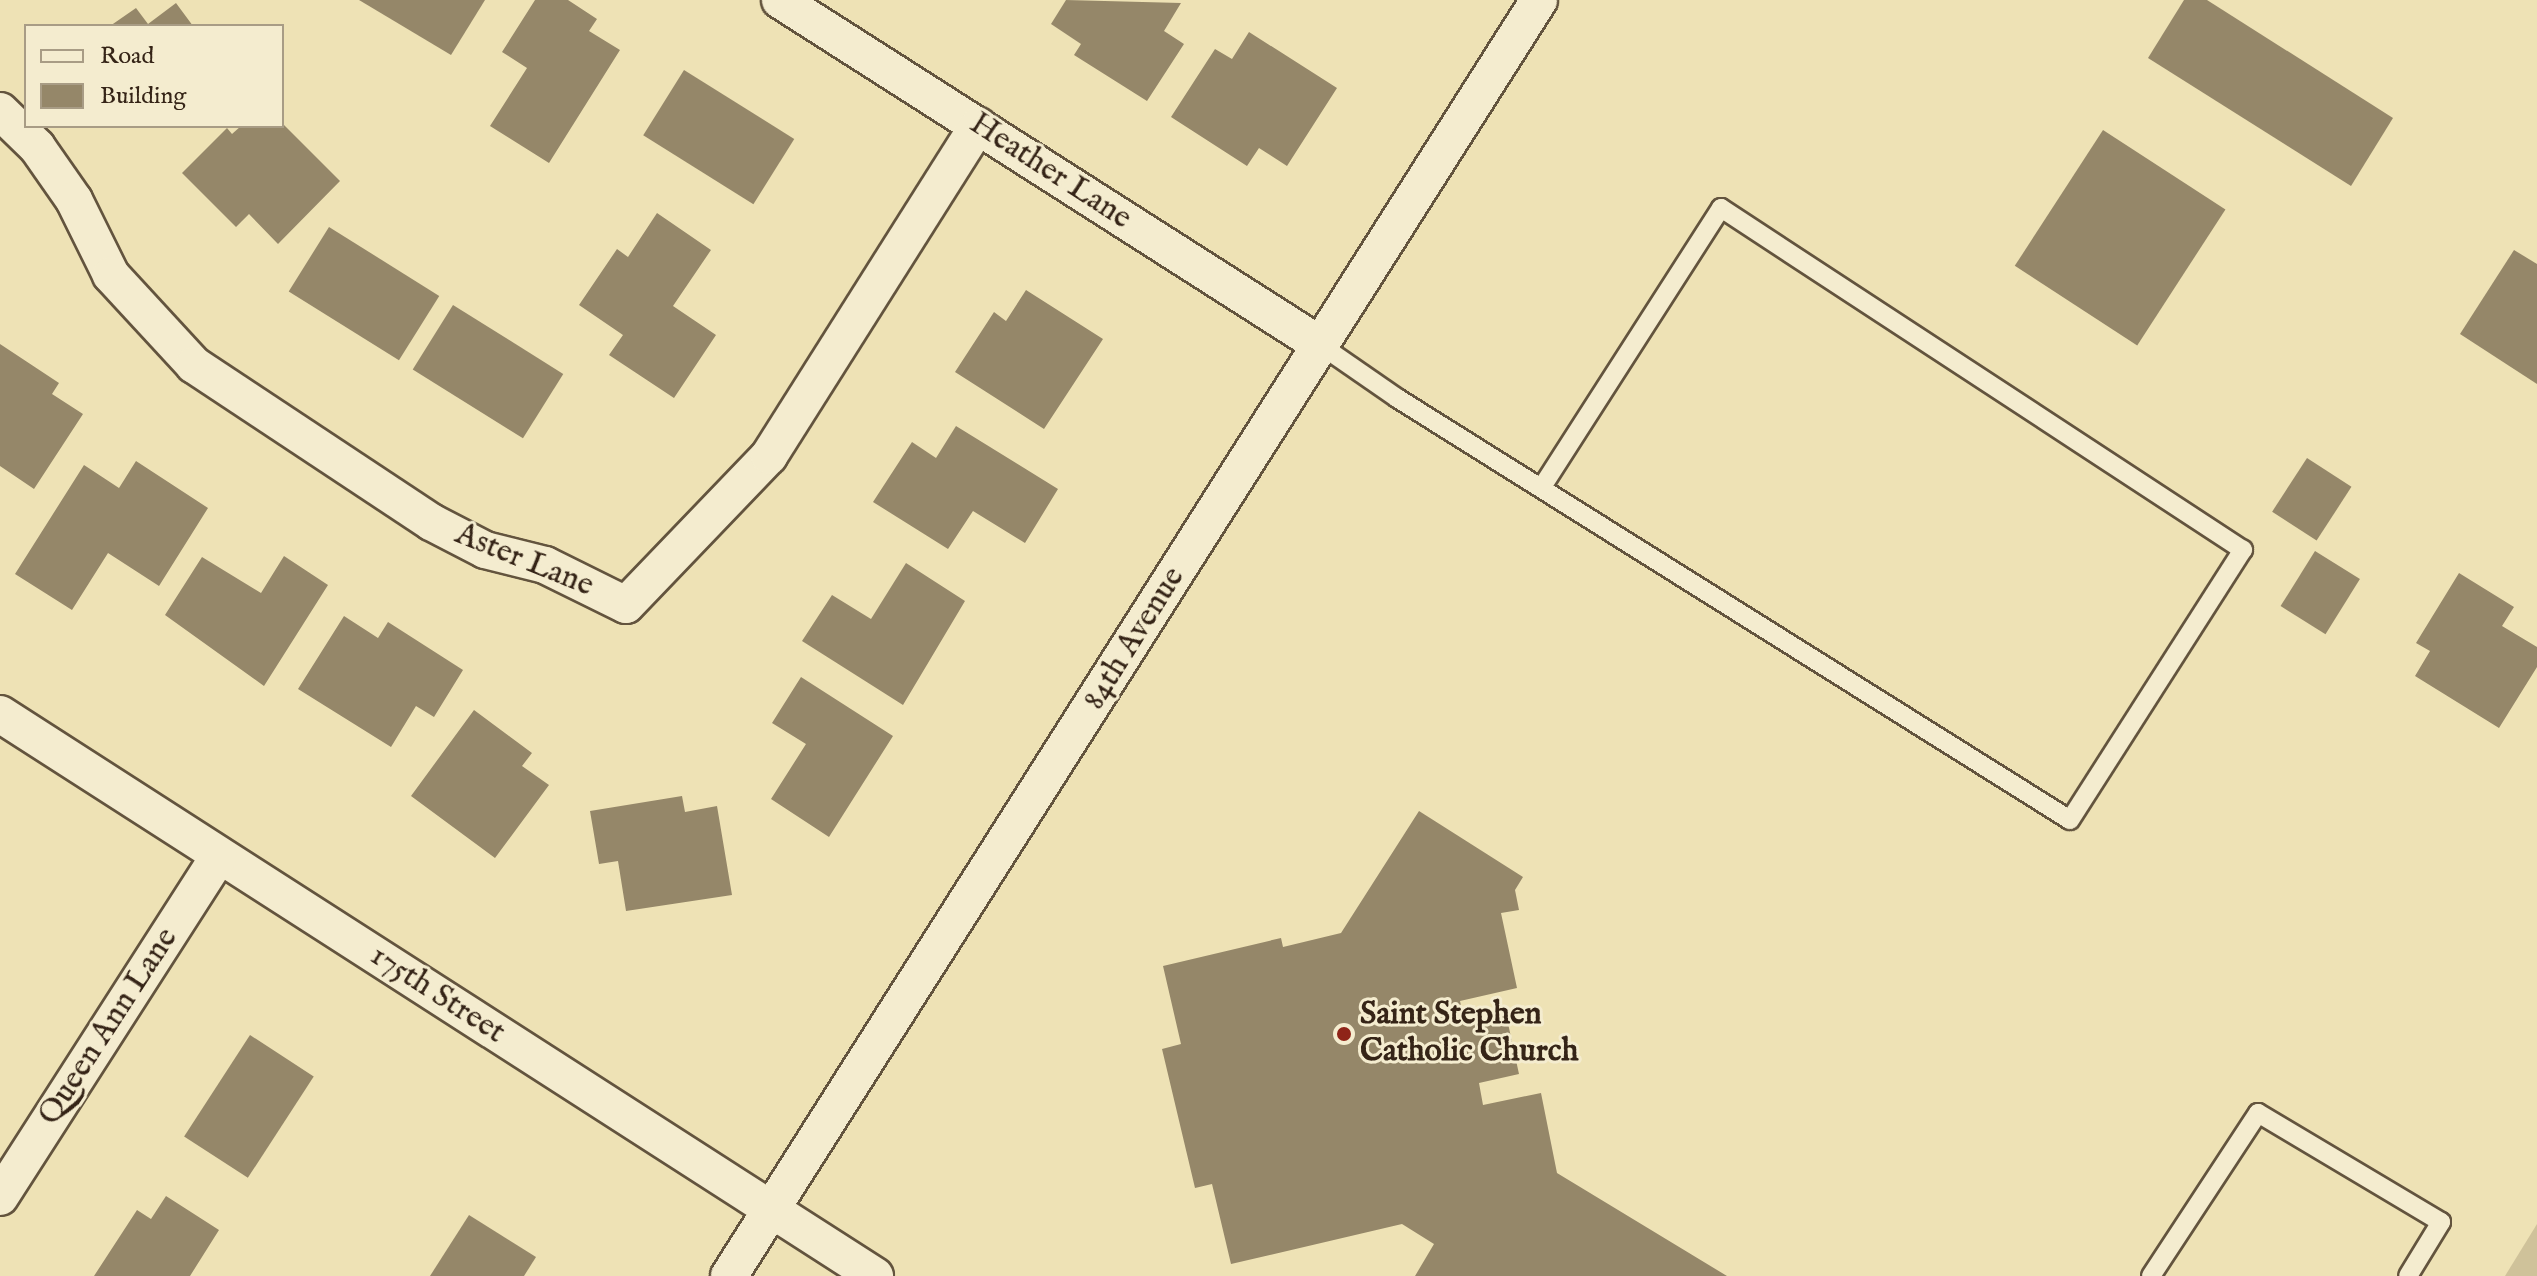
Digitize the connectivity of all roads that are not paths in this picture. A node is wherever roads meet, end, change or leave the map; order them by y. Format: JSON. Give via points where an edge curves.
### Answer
{"nodes":[{"id":1,"x":780,"y":0,"type":"edge"},
{"id":2,"x":1539,"y":0,"type":"edge"},
{"id":3,"x":0,"y":111,"type":"edge"},
{"id":4,"x":978,"y":126,"type":"junction"},
{"id":5,"x":1319,"y":344,"type":"junction"},
{"id":6,"x":1542,"y":487,"type":"junction"},
{"id":7,"x":0,"y":714,"type":"edge"},
{"id":8,"x":219,"y":856,"type":"junction"},
{"id":9,"x":0,"y":1197,"type":"edge"},
{"id":10,"x":771,"y":1209,"type":"junction"},
{"id":11,"x":729,"y":1276,"type":"edge"},
{"id":12,"x":875,"y":1276,"type":"edge"},
{"id":13,"x":2151,"y":1276,"type":"edge"},
{"id":14,"x":2408,"y":1276,"type":"edge"}],
"edges":[{"from":1,"to":4,"type":"street","name":"Heather Lane"},
{"from":2,"to":5,"type":"street","name":"84th Avenue"},
{"from":3,"to":4,"type":"street","name":"Aster Lane","via":[[37,147],[74,200],[119,285],[194,365],[431,522],[485,550],[545,565],[626,605],[769,456]]},
{"from":4,"to":5,"type":"street","name":"Heather Lane"},
{"from":5,"to":6,"type":"lane"},
{"from":5,"to":10,"type":"street","name":"84th Avenue"},
{"from":6,"to":6,"type":"lane","via":[[1721,208],[2243,550],[2070,820]]},
{"from":7,"to":8,"type":"street","name":"175th Street"},
{"from":8,"to":9,"type":"street","name":"Queen Ann Lane"},
{"from":8,"to":10,"type":"street","name":"175th Street"},
{"from":10,"to":11,"type":"street","name":"84th Avenue"},
{"from":10,"to":12,"type":"street","name":"175th Street"},
{"from":13,"to":14,"type":"lane","via":[[2258,1113],[2441,1222]]}]}
